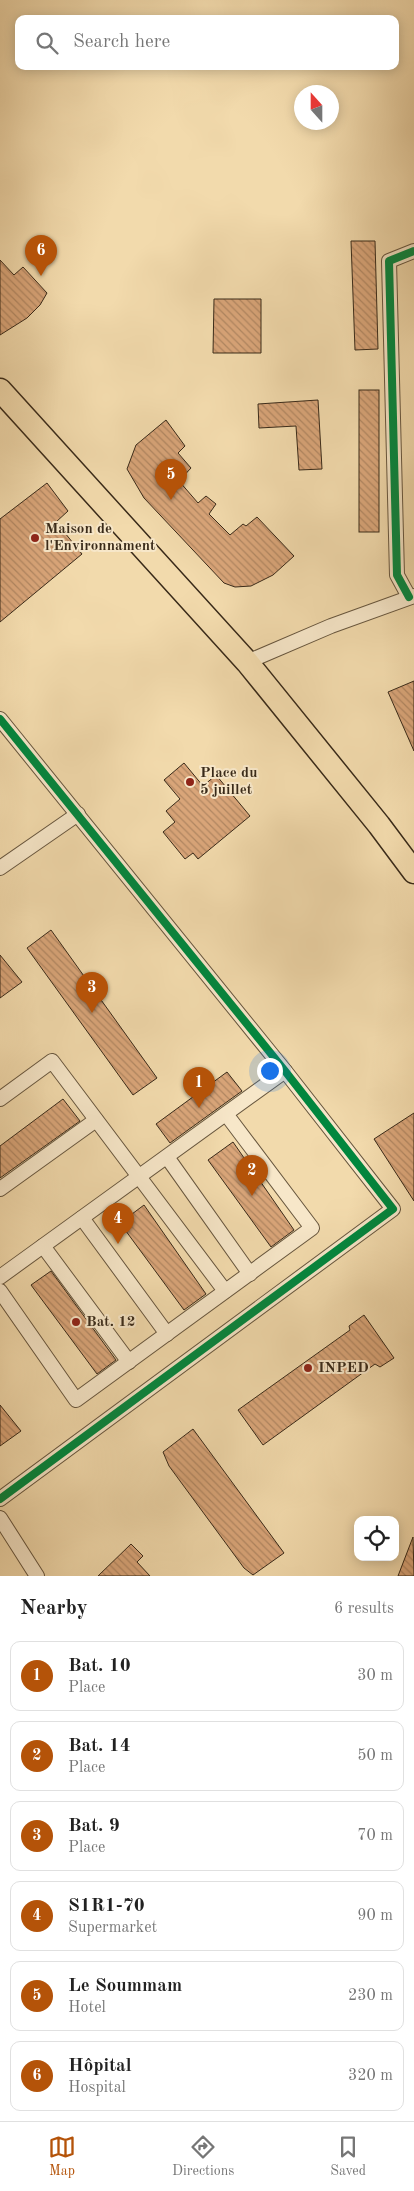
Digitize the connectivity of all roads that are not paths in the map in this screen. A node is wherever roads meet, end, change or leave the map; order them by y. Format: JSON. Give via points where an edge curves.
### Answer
{"nodes":[{"id":1,"x":414,"y":251,"type":"edge"},
{"id":2,"x":0,"y":390,"type":"edge"},
{"id":3,"x":412,"y":596,"type":"edge"},
{"id":4,"x":247,"y":662,"type":"junction"},
{"id":5,"x":2,"y":726,"type":"edge"},
{"id":6,"x":78,"y":814,"type":"junction"},
{"id":7,"x":0,"y":868,"type":"edge"},
{"id":8,"x":414,"y":872,"type":"edge"},
{"id":9,"x":285,"y":1071,"type":"junction"},
{"id":10,"x":0,"y":1099,"type":"edge"},
{"id":11,"x":226,"y":1114,"type":"junction"},
{"id":12,"x":96,"y":1120,"type":"junction"},
{"id":13,"x":167,"y":1157,"type":"junction"},
{"id":14,"x":138,"y":1177,"type":"junction"},
{"id":15,"x":0,"y":1190,"type":"edge"},
{"id":16,"x":82,"y":1218,"type":"junction"},
{"id":17,"x":43,"y":1246,"type":"junction"},
{"id":18,"x":250,"y":1274,"type":"junction"},
{"id":19,"x":0,"y":1277,"type":"edge"},
{"id":20,"x":0,"y":1291,"type":"edge"},
{"id":21,"x":225,"y":1291,"type":"junction"},
{"id":22,"x":167,"y":1334,"type":"junction"},
{"id":23,"x":129,"y":1362,"type":"junction"},
{"id":24,"x":0,"y":1499,"type":"edge"},
{"id":25,"x":0,"y":1518,"type":"edge"},
{"id":26,"x":37,"y":1576,"type":"edge"}],
"edges":[{"from":1,"to":3,"type":"street","via":[[389,261],[397,575]]},
{"from":2,"to":4,"type":"main road"},
{"from":3,"to":4,"type":"street"},
{"from":4,"to":8,"type":"main road"},
{"from":5,"to":6,"type":"street"},
{"from":6,"to":7,"type":"street"},
{"from":6,"to":9,"type":"street"},
{"from":9,"to":11,"type":"street"},
{"from":9,"to":24,"type":"street","via":[[392,1209]]},
{"from":10,"to":12,"type":"street","via":[[52,1061]]},
{"from":11,"to":13,"type":"street"},
{"from":11,"to":18,"type":"street","via":[[312,1228]]},
{"from":12,"to":14,"type":"street"},
{"from":12,"to":15,"type":"street"},
{"from":13,"to":14,"type":"street"},
{"from":13,"to":18,"type":"street"},
{"from":14,"to":16,"type":"street"},
{"from":14,"to":21,"type":"street"},
{"from":16,"to":17,"type":"street"},
{"from":16,"to":22,"type":"street"},
{"from":17,"to":19,"type":"street"},
{"from":17,"to":23,"type":"street"},
{"from":18,"to":21,"type":"street"},
{"from":20,"to":23,"type":"street","via":[[76,1400]]},
{"from":21,"to":22,"type":"street"},
{"from":22,"to":23,"type":"street"},
{"from":25,"to":26,"type":"street"}]}
